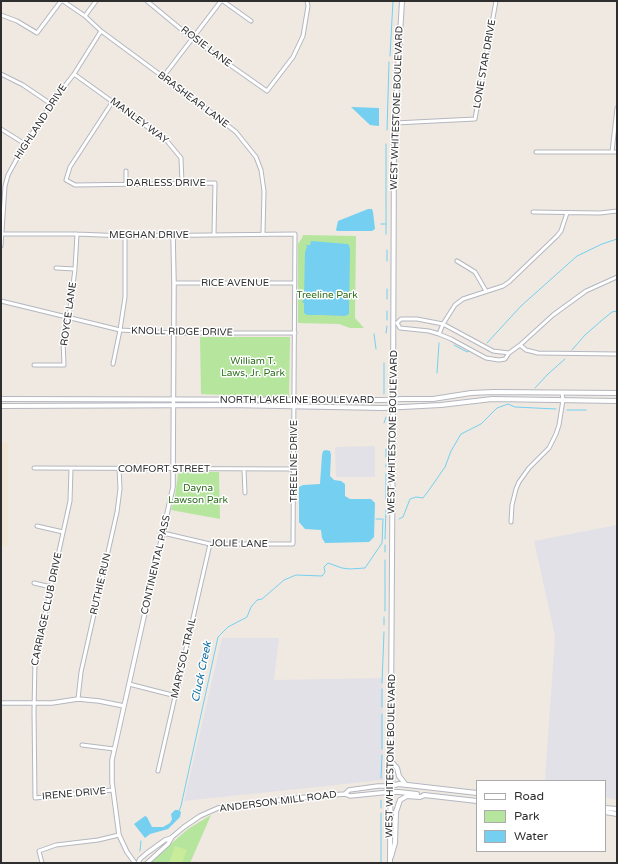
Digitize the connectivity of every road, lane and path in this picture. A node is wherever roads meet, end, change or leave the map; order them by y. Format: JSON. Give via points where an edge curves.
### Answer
{"nodes":[{"id":1,"x":62,"y":1,"type":"edge"},
{"id":2,"x":96,"y":1,"type":"edge"},
{"id":3,"x":147,"y":1,"type":"edge"},
{"id":4,"x":156,"y":1,"type":"edge"},
{"id":5,"x":222,"y":1,"type":"edge"},
{"id":6,"x":307,"y":1,"type":"edge"},
{"id":7,"x":402,"y":1,"type":"edge"},
{"id":8,"x":496,"y":1,"type":"edge"},
{"id":9,"x":153,"y":6,"type":"junction"},
{"id":10,"x":1,"y":15,"type":"edge"},
{"id":11,"x":85,"y":16,"type":"junction"},
{"id":12,"x":251,"y":21,"type":"dead end"},
{"id":13,"x":101,"y":30,"type":"junction"},
{"id":14,"x":193,"y":39,"type":"junction"},
{"id":15,"x":1,"y":74,"type":"edge"},
{"id":16,"x":74,"y":74,"type":"junction"},
{"id":17,"x":163,"y":77,"type":"junction"},
{"id":18,"x":113,"y":101,"type":"junction"},
{"id":19,"x":51,"y":104,"type":"junction"},
{"id":20,"x":617,"y":108,"type":"edge"},
{"id":21,"x":395,"y":123,"type":"junction"},
{"id":22,"x":1,"y":129,"type":"edge"},
{"id":23,"x":25,"y":144,"type":"junction"},
{"id":24,"x":536,"y":152,"type":"dead end"},
{"id":25,"x":612,"y":152,"type":"junction"},
{"id":26,"x":617,"y":152,"type":"edge"},
{"id":27,"x":126,"y":171,"type":"dead end"},
{"id":28,"x":126,"y":183,"type":"junction"},
{"id":29,"x":182,"y":183,"type":"junction"},
{"id":30,"x":3,"y":186,"type":"edge"},
{"id":31,"x":617,"y":211,"type":"edge"},
{"id":32,"x":533,"y":212,"type":"dead end"},
{"id":33,"x":567,"y":213,"type":"junction"},
{"id":34,"x":263,"y":233,"type":"junction"},
{"id":35,"x":2,"y":234,"type":"junction"},
{"id":36,"x":77,"y":234,"type":"junction"},
{"id":37,"x":214,"y":234,"type":"junction"},
{"id":38,"x":295,"y":234,"type":"joint"},
{"id":39,"x":174,"y":235,"type":"junction"},
{"id":40,"x":125,"y":236,"type":"junction"},
{"id":41,"x":1,"y":246,"type":"edge"},
{"id":42,"x":457,"y":261,"type":"dead end"},
{"id":43,"x":56,"y":268,"type":"dead end"},
{"id":44,"x":75,"y":269,"type":"junction"},
{"id":45,"x":617,"y":277,"type":"edge"},
{"id":46,"x":174,"y":283,"type":"junction"},
{"id":47,"x":295,"y":283,"type":"junction"},
{"id":48,"x":486,"y":291,"type":"junction"},
{"id":49,"x":1,"y":301,"type":"edge"},
{"id":50,"x":69,"y":317,"type":"junction"},
{"id":51,"x":396,"y":323,"type":"junction"},
{"id":52,"x":443,"y":324,"type":"junction"},
{"id":53,"x":120,"y":330,"type":"junction"},
{"id":54,"x":174,"y":333,"type":"junction"},
{"id":55,"x":295,"y":333,"type":"junction"},
{"id":56,"x":439,"y":334,"type":"junction"},
{"id":57,"x":520,"y":345,"type":"junction"},
{"id":58,"x":509,"y":353,"type":"junction"},
{"id":59,"x":617,"y":354,"type":"edge"},
{"id":60,"x":34,"y":364,"type":"dead end"},
{"id":61,"x":113,"y":364,"type":"dead end"},
{"id":62,"x":562,"y":393,"type":"junction"},
{"id":63,"x":617,"y":394,"type":"edge"},
{"id":64,"x":1,"y":399,"type":"edge"},
{"id":65,"x":174,"y":400,"type":"junction"},
{"id":66,"x":295,"y":400,"type":"junction"},
{"id":67,"x":393,"y":400,"type":"junction"},
{"id":68,"x":563,"y":400,"type":"junction"},
{"id":69,"x":617,"y":401,"type":"edge"},
{"id":70,"x":1,"y":406,"type":"edge"},
{"id":71,"x":174,"y":406,"type":"junction"},
{"id":72,"x":294,"y":406,"type":"junction"},
{"id":73,"x":394,"y":407,"type":"junction"},
{"id":74,"x":34,"y":468,"type":"dead end"},
{"id":75,"x":119,"y":468,"type":"junction"},
{"id":76,"x":173,"y":468,"type":"junction"},
{"id":77,"x":71,"y":469,"type":"junction"},
{"id":78,"x":244,"y":469,"type":"junction"},
{"id":79,"x":294,"y":469,"type":"junction"},
{"id":80,"x":245,"y":494,"type":"dead end"},
{"id":81,"x":511,"y":522,"type":"dead end"},
{"id":82,"x":37,"y":526,"type":"dead end"},
{"id":83,"x":63,"y":532,"type":"junction"},
{"id":84,"x":162,"y":533,"type":"junction"},
{"id":85,"x":210,"y":544,"type":"junction"},
{"id":86,"x":293,"y":544,"type":"joint"},
{"id":87,"x":34,"y":583,"type":"dead end"},
{"id":88,"x":51,"y":587,"type":"junction"},
{"id":89,"x":129,"y":684,"type":"junction"},
{"id":90,"x":176,"y":696,"type":"junction"},
{"id":91,"x":78,"y":699,"type":"junction"},
{"id":92,"x":1,"y":703,"type":"edge"},
{"id":93,"x":34,"y":703,"type":"junction"},
{"id":94,"x":124,"y":706,"type":"junction"},
{"id":95,"x":82,"y":745,"type":"dead end"},
{"id":96,"x":114,"y":749,"type":"junction"},
{"id":97,"x":390,"y":760,"type":"junction"},
{"id":98,"x":158,"y":771,"type":"dead end"},
{"id":99,"x":406,"y":785,"type":"junction"},
{"id":100,"x":390,"y":786,"type":"junction"},
{"id":101,"x":113,"y":790,"type":"junction"},
{"id":102,"x":390,"y":792,"type":"junction"},
{"id":103,"x":476,"y":793,"type":"edge"},
{"id":104,"x":345,"y":794,"type":"junction"},
{"id":105,"x":425,"y":795,"type":"junction"},
{"id":106,"x":35,"y":798,"type":"joint"},
{"id":107,"x":476,"y":801,"type":"edge"},
{"id":108,"x":606,"y":808,"type":"edge"},
{"id":109,"x":617,"y":809,"type":"edge"},
{"id":110,"x":606,"y":812,"type":"edge"},
{"id":111,"x":617,"y":814,"type":"edge"},
{"id":112,"x":119,"y":835,"type":"junction"},
{"id":113,"x":172,"y":837,"type":"junction"},
{"id":114,"x":390,"y":862,"type":"edge"},
{"id":115,"x":42,"y":863,"type":"edge"},
{"id":116,"x":137,"y":863,"type":"edge"},
{"id":117,"x":147,"y":863,"type":"edge"}],
"edges":[{"from":1,"to":10,"type":"street","via":[[37,33]]},
{"from":1,"to":11,"type":"street","name":"BRASHEAR LANE"},
{"from":2,"to":11,"type":"street"},
{"from":3,"to":9,"type":"street","name":"ROSIE LANE"},
{"from":4,"to":9,"type":"street"},
{"from":5,"to":12,"type":"street"},
{"from":5,"to":14,"type":"street"},
{"from":6,"to":14,"type":"street","name":"ROSIE LANE","via":[[303,36],[293,57],[266,91]]},
{"from":7,"to":21,"type":"main road","name":"WEST WHITESTONE BOULEVARD"},
{"from":8,"to":21,"type":"street","name":"LONE STAR DRIVE","via":[[475,119]]},
{"from":9,"to":14,"type":"street","name":"ROSIE LANE"},
{"from":11,"to":13,"type":"street","name":"BRASHEAR LANE"},
{"from":13,"to":16,"type":"street","name":"HIGHLAND DRIVE"},
{"from":13,"to":17,"type":"street","name":"BRASHEAR LANE"},
{"from":14,"to":17,"type":"street"},
{"from":15,"to":19,"type":"street"},
{"from":16,"to":18,"type":"street","name":"MANLEY WAY"},
{"from":16,"to":19,"type":"street","name":"HIGHLAND DRIVE"},
{"from":17,"to":34,"type":"street","name":"BRASHEAR LANE","via":[[236,132],[256,157],[263,180]]},
{"from":18,"to":28,"type":"street","name":"DARLESS DRIVE","via":[[70,167],[66,180],[75,185]]},
{"from":18,"to":29,"type":"street","name":"MANLEY WAY","via":[[176,150],[181,158]]},
{"from":19,"to":23,"type":"street","name":"HIGHLAND DRIVE"},
{"from":20,"to":25,"type":"street"},
{"from":21,"to":51,"type":"main road","name":"WEST WHITESTONE BOULEVARD","via":[[393,197]]},
{"from":22,"to":23,"type":"street"},
{"from":23,"to":30,"type":"street","name":"HIGHLAND DRIVE"},
{"from":24,"to":25,"type":"street"},
{"from":25,"to":26,"type":"street"},
{"from":27,"to":28,"type":"street"},
{"from":28,"to":29,"type":"street","name":"DARLESS DRIVE"},
{"from":29,"to":37,"type":"street","name":"DARLESS DRIVE","via":[[215,183]]},
{"from":30,"to":35,"type":"street","name":"HIGHLAND DRIVE"},
{"from":31,"to":33,"type":"street","via":[[600,214]]},
{"from":32,"to":33,"type":"street"},
{"from":33,"to":48,"type":"street","via":[[557,236],[509,282]]},
{"from":34,"to":37,"type":"street","name":"MEGHAN DRIVE"},
{"from":34,"to":38,"type":"street","name":"MEGHAN DRIVE"},
{"from":35,"to":36,"type":"street","name":"MEGHAN DRIVE"},
{"from":35,"to":41,"type":"street","name":"HIGHLAND DRIVE"},
{"from":36,"to":40,"type":"street","name":"MEGHAN DRIVE"},
{"from":36,"to":44,"type":"street","name":"ROYCE LANE"},
{"from":37,"to":39,"type":"street","name":"MEGHAN DRIVE"},
{"from":38,"to":47,"type":"street","name":"TREELINE DRIVE"},
{"from":39,"to":40,"type":"street","name":"MEGHAN DRIVE"},
{"from":39,"to":46,"type":"street","name":"CONTINENTAL PASS"},
{"from":40,"to":53,"type":"street","via":[[126,297]]},
{"from":42,"to":48,"type":"street","via":[[475,272]]},
{"from":43,"to":44,"type":"street"},
{"from":44,"to":50,"type":"street","name":"ROYCE LANE"},
{"from":45,"to":57,"type":"street","via":[[586,291],[553,315]]},
{"from":46,"to":47,"type":"street","name":"RICE AVENUE"},
{"from":46,"to":54,"type":"street","name":"CONTINENTAL PASS"},
{"from":47,"to":55,"type":"street","name":"TREELINE DRIVE"},
{"from":48,"to":52,"type":"street","via":[[463,299]]},
{"from":49,"to":50,"type":"street","name":"KNOLL RIDGE DRIVE"},
{"from":50,"to":53,"type":"street","name":"KNOLL RIDGE DRIVE"},
{"from":50,"to":60,"type":"street","name":"ROYCE LANE","via":[[63,341],[64,365]]},
{"from":51,"to":52,"type":"street","via":[[401,318]]},
{"from":51,"to":56,"type":"street","via":[[400,328]]},
{"from":51,"to":67,"type":"main road","name":"WEST WHITESTONE BOULEVARD"},
{"from":52,"to":56,"type":"street"},
{"from":52,"to":58,"type":"street","via":[[493,350]]},
{"from":53,"to":54,"type":"street","name":"KNOLL RIDGE DRIVE"},
{"from":53,"to":61,"type":"street"},
{"from":54,"to":55,"type":"street","name":"KNOLL RIDGE DRIVE"},
{"from":54,"to":65,"type":"street","name":"CONTINENTAL PASS"},
{"from":55,"to":66,"type":"street","name":"TREELINE DRIVE"},
{"from":56,"to":58,"type":"street","via":[[490,360],[504,359]]},
{"from":57,"to":58,"type":"street"},
{"from":57,"to":59,"type":"street","via":[[526,350],[538,353]]},
{"from":62,"to":63,"type":"main road","name":"NORTH LAKELINE BOULEVARD"},
{"from":62,"to":67,"type":"main road","name":"NORTH LAKELINE BOULEVARD","via":[[494,392],[433,399]]},
{"from":62,"to":68,"type":"street"},
{"from":64,"to":65,"type":"main road","name":"NORTH LAKELINE BOULEVARD"},
{"from":65,"to":66,"type":"main road","name":"NORTH LAKELINE BOULEVARD"},
{"from":65,"to":71,"type":"street","name":"CONTINENTAL PASS"},
{"from":66,"to":67,"type":"main road","name":"NORTH LAKELINE BOULEVARD"},
{"from":66,"to":72,"type":"street","name":"TREELINE DRIVE"},
{"from":67,"to":73,"type":"main road","name":"WEST WHITESTONE BOULEVARD"},
{"from":68,"to":69,"type":"main road","name":"NORTH LAKELINE BOULEVARD"},
{"from":68,"to":73,"type":"main road","name":"NORTH LAKELINE BOULEVARD","via":[[492,399]]},
{"from":68,"to":81,"type":"street","via":[[553,442],[524,474],[516,489]]},
{"from":70,"to":71,"type":"main road","name":"NORTH LAKELINE BOULEVARD"},
{"from":71,"to":72,"type":"main road","name":"NORTH LAKELINE BOULEVARD"},
{"from":71,"to":76,"type":"street","name":"CONTINENTAL PASS"},
{"from":72,"to":73,"type":"main road","name":"NORTH LAKELINE BOULEVARD"},
{"from":72,"to":79,"type":"street","name":"TREELINE DRIVE"},
{"from":73,"to":97,"type":"main road","name":"WEST WHITESTONE BOULEVARD"},
{"from":74,"to":77,"type":"street","name":"COMFORT STREET"},
{"from":75,"to":76,"type":"street","name":"COMFORT STREET"},
{"from":75,"to":77,"type":"street","name":"COMFORT STREET"},
{"from":75,"to":91,"type":"street","name":"RUTHIE RUN","via":[[117,512],[80,677]]},
{"from":76,"to":78,"type":"street","name":"COMFORT STREET"},
{"from":76,"to":84,"type":"street","name":"CONTINENTAL PASS","via":[[173,487]]},
{"from":77,"to":83,"type":"street","name":"CARRIAGE CLUB DRIVE","via":[[70,501]]},
{"from":78,"to":79,"type":"street","name":"COMFORT STREET"},
{"from":78,"to":80,"type":"street"},
{"from":79,"to":86,"type":"street","name":"TREELINE DRIVE"},
{"from":82,"to":83,"type":"street"},
{"from":83,"to":88,"type":"street","name":"CARRIAGE CLUB DRIVE"},
{"from":84,"to":85,"type":"street","name":"JOLIE LANE"},
{"from":84,"to":89,"type":"street","name":"CONTINENTAL PASS"},
{"from":85,"to":86,"type":"street","name":"JOLIE LANE"},
{"from":85,"to":90,"type":"street","name":"MARYSOL TRAIL"},
{"from":87,"to":88,"type":"street"},
{"from":88,"to":93,"type":"street","name":"CARRIAGE CLUB DRIVE","via":[[35,660]]},
{"from":89,"to":90,"type":"street"},
{"from":89,"to":94,"type":"street","name":"CONTINENTAL PASS"},
{"from":90,"to":98,"type":"street","name":"MARYSOL TRAIL"},
{"from":91,"to":93,"type":"street"},
{"from":91,"to":94,"type":"street"},
{"from":92,"to":93,"type":"street"},
{"from":93,"to":106,"type":"street","name":"CARRIAGE CLUB DRIVE"},
{"from":94,"to":96,"type":"street","name":"CONTINENTAL PASS"},
{"from":95,"to":96,"type":"street"},
{"from":96,"to":101,"type":"street","name":"CONTINENTAL PASS"},
{"from":97,"to":99,"type":"main road"},
{"from":97,"to":100,"type":"main road","name":"WEST WHITESTONE BOULEVARD"},
{"from":99,"to":100,"type":"main road","name":"ANDERSON MILL ROAD"},
{"from":99,"to":103,"type":"main road","name":"ANDERSON MILL ROAD"},
{"from":100,"to":102,"type":"main road","name":"WEST WHITESTONE BOULEVARD"},
{"from":100,"to":104,"type":"street","name":"ANDERSON MILL ROAD","via":[[349,790]]},
{"from":101,"to":106,"type":"street","name":"IRENE DRIVE"},
{"from":101,"to":112,"type":"street","name":"CONTINENTAL PASS"},
{"from":102,"to":104,"type":"street","name":"ANDERSON MILL ROAD","via":[[350,796]]},
{"from":102,"to":105,"type":"main road","name":"ANDERSON MILL ROAD"},
{"from":102,"to":114,"type":"main road","name":"WEST WHITESTONE BOULEVARD"},
{"from":104,"to":113,"type":"street","name":"ANDERSON MILL ROAD","via":[[218,808],[200,816]]},
{"from":105,"to":107,"type":"main road","name":"ANDERSON MILL ROAD"},
{"from":105,"to":114,"type":"main road","via":[[407,796],[400,800],[396,812],[395,842]]},
{"from":108,"to":109,"type":"main road"},
{"from":110,"to":111,"type":"main road"},
{"from":112,"to":115,"type":"street","via":[[56,845],[39,851]]},
{"from":112,"to":116,"type":"street","name":"CONTINENTAL PASS","via":[[124,847]]},
{"from":113,"to":116,"type":"street","name":"ANDERSON MILL ROAD","via":[[147,853]]},
{"from":113,"to":117,"type":"street","name":"ANDERSON MILL ROAD"}]}
